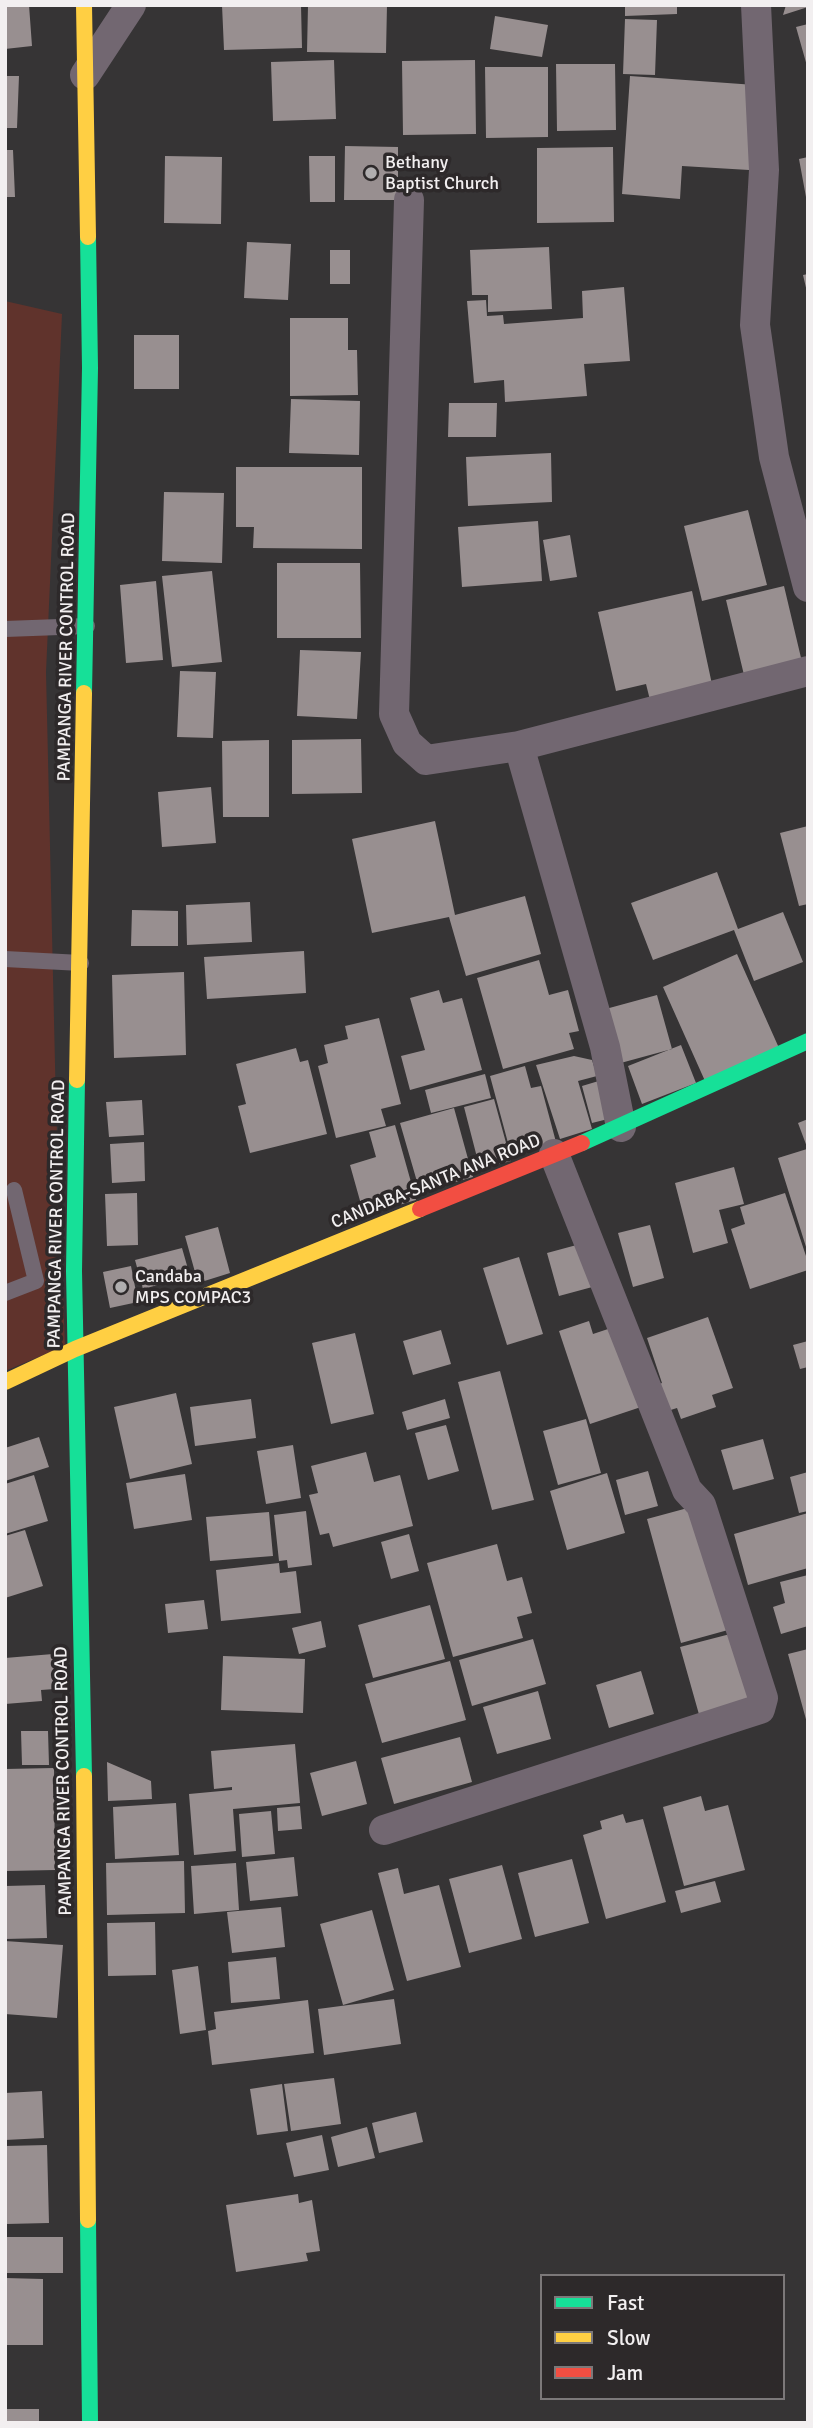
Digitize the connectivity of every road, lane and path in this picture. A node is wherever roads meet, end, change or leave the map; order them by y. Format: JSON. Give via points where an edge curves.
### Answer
{"nodes":[{"id":1,"x":84,"y":5,"type":"edge"},
{"id":2,"x":131,"y":5,"type":"edge"},
{"id":3,"x":755,"y":5,"type":"edge"},
{"id":4,"x":85,"y":75,"type":"junction"},
{"id":5,"x":410,"y":200,"type":"dead end"},
{"id":6,"x":808,"y":587,"type":"edge"},
{"id":7,"x":87,"y":626,"type":"junction"},
{"id":8,"x":5,"y":629,"type":"edge"},
{"id":9,"x":808,"y":671,"type":"edge"},
{"id":10,"x":519,"y":746,"type":"junction"},
{"id":11,"x":5,"y":959,"type":"edge"},
{"id":12,"x":81,"y":963,"type":"junction"},
{"id":13,"x":808,"y":1041,"type":"edge"},
{"id":14,"x":621,"y":1127,"type":"junction"},
{"id":15,"x":554,"y":1154,"type":"junction"},
{"id":16,"x":13,"y":1191,"type":"dead end"},
{"id":17,"x":55,"y":1276,"type":"junction"},
{"id":18,"x":5,"y":1293,"type":"edge"},
{"id":19,"x":75,"y":1349,"type":"junction"},
{"id":20,"x":5,"y":1382,"type":"edge"},
{"id":21,"x":384,"y":1830,"type":"dead end"},
{"id":22,"x":90,"y":2423,"type":"edge"}],
"edges":[{"from":1,"to":4,"type":"main road","name":"PAMPANGA RIVER CONTROL ROAD"},
{"from":2,"to":4,"type":"street"},
{"from":3,"to":6,"type":"street","via":[[764,170],[755,325],[774,457]]},
{"from":4,"to":7,"type":"main road","name":"PAMPANGA RIVER CONTROL ROAD","via":[[90,368]]},
{"from":5,"to":10,"type":"street","via":[[394,714],[407,743],[426,760]]},
{"from":7,"to":8,"type":"lane"},
{"from":7,"to":12,"type":"main road","name":"PAMPANGA RIVER CONTROL ROAD"},
{"from":9,"to":10,"type":"street"},
{"from":10,"to":14,"type":"street","via":[[605,1047]]},
{"from":11,"to":12,"type":"lane"},
{"from":12,"to":17,"type":"main road","name":"PAMPANGA RIVER CONTROL ROAD"},
{"from":13,"to":14,"type":"main road","name":"CANDABA-SANTA ANA ROAD"},
{"from":14,"to":15,"type":"main road","name":"CANDABA-SANTA ANA ROAD"},
{"from":15,"to":19,"type":"main road","name":"CANDABA-SANTA ANA ROAD"},
{"from":15,"to":21,"type":"street","via":[[687,1490],[701,1505],[763,1698],[760,1709]]},
{"from":16,"to":17,"type":"lane"},
{"from":17,"to":18,"type":"lane"},
{"from":17,"to":19,"type":"main road","name":"PAMPANGA RIVER CONTROL ROAD"},
{"from":19,"to":20,"type":"main road","name":"CANDABA-SANTA ANA ROAD"},
{"from":19,"to":22,"type":"main road","name":"PAMPANGA RIVER CONTROL ROAD"}]}
